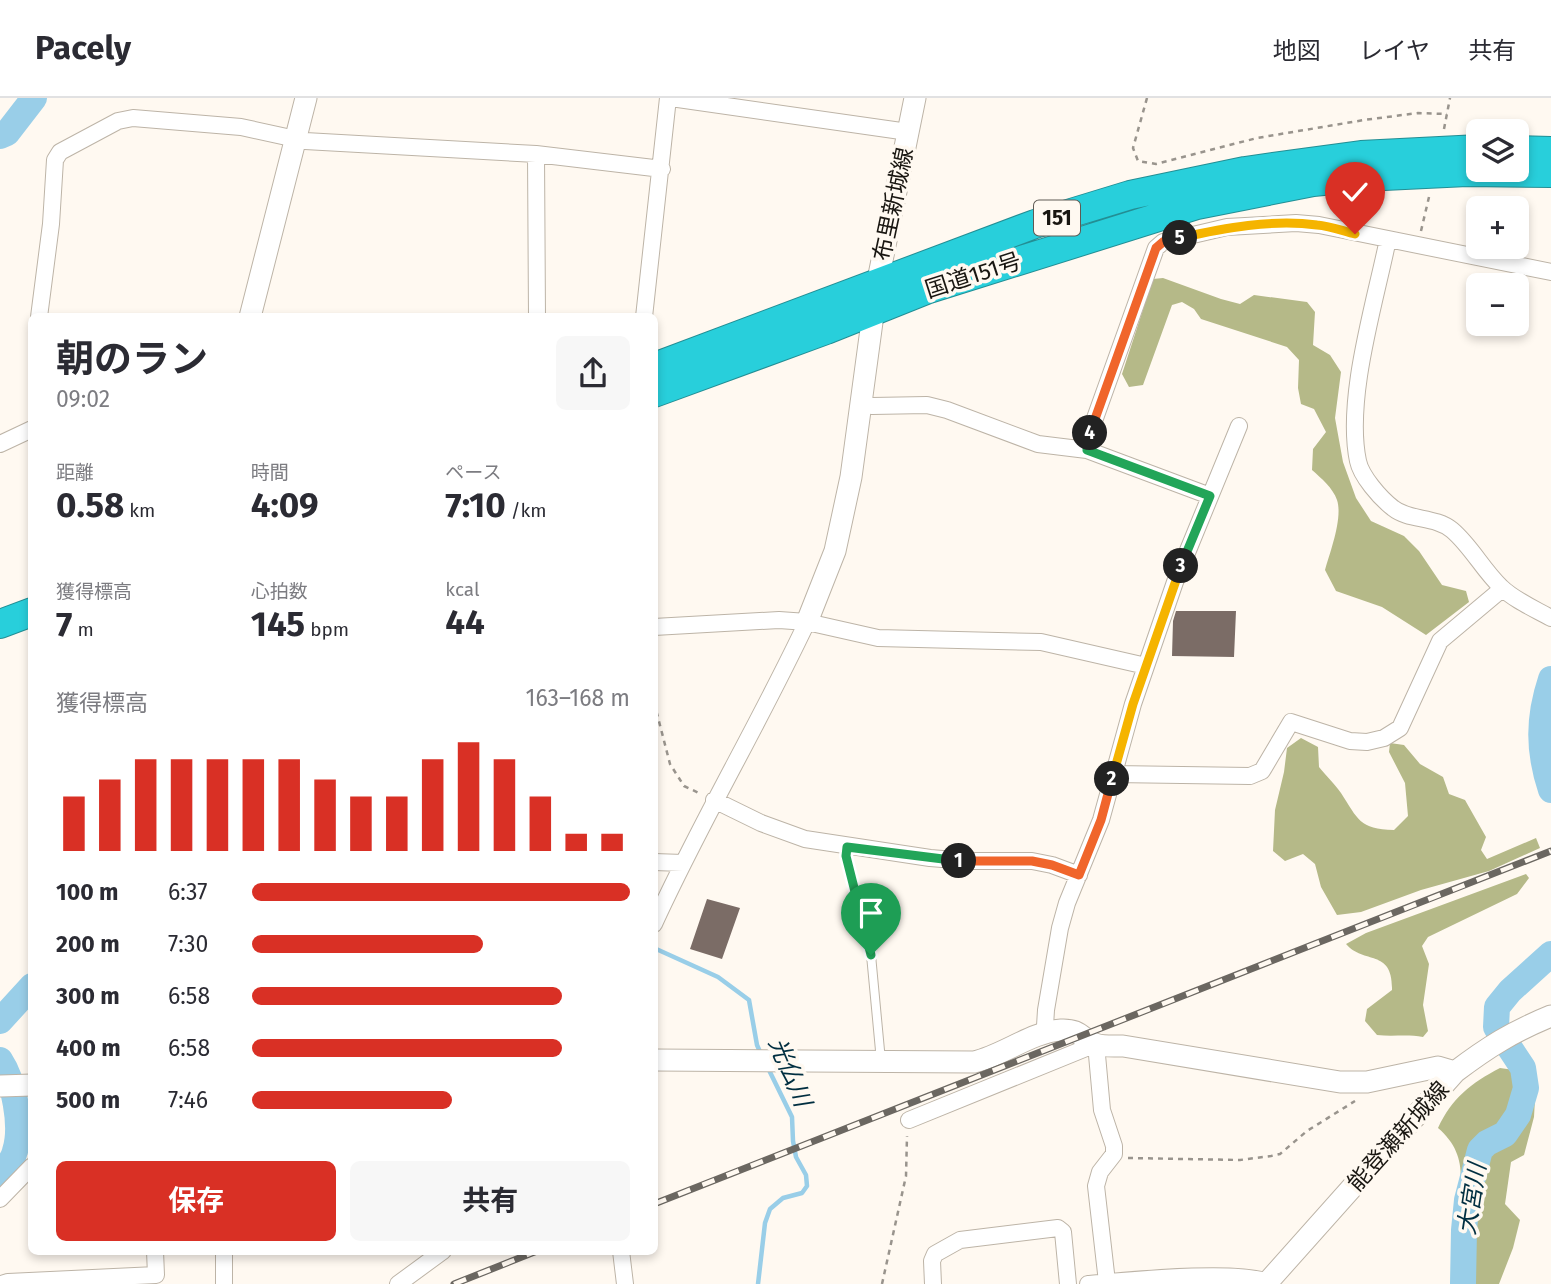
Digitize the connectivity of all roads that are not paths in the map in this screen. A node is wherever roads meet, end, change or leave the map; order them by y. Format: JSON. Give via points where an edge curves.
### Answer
{"nodes":[{"id":1,"x":306,"y":98,"type":"edge"},
{"id":2,"x":670,"y":98,"type":"edge"},
{"id":3,"x":915,"y":98,"type":"edge"},
{"id":4,"x":908,"y":132,"type":"junction"},
{"id":5,"x":296,"y":138,"type":"junction"},
{"id":6,"x":1466,"y":150,"type":"edge"},
{"id":7,"x":1529,"y":150,"type":"edge"},
{"id":8,"x":1551,"y":151,"type":"edge"},
{"id":9,"x":536,"y":154,"type":"junction"},
{"id":10,"x":662,"y":169,"type":"junction"},
{"id":11,"x":1551,"y":173,"type":"edge"},
{"id":12,"x":1388,"y":239,"type":"junction"},
{"id":13,"x":1551,"y":272,"type":"edge"},
{"id":14,"x":875,"y":298,"type":"junction"},
{"id":15,"x":40,"y":313,"type":"edge"},
{"id":16,"x":251,"y":313,"type":"edge"},
{"id":17,"x":537,"y":313,"type":"edge"},
{"id":18,"x":644,"y":313,"type":"edge"},
{"id":19,"x":658,"y":366,"type":"edge"},
{"id":20,"x":658,"y":391,"type":"edge"},
{"id":21,"x":860,"y":402,"type":"junction"},
{"id":22,"x":1239,"y":426,"type":"dead end"},
{"id":23,"x":28,"y":431,"type":"edge"},
{"id":24,"x":0,"y":444,"type":"edge"},
{"id":25,"x":1087,"y":450,"type":"junction"},
{"id":26,"x":1210,"y":496,"type":"junction"},
{"id":27,"x":1502,"y":589,"type":"junction"},
{"id":28,"x":28,"y":614,"type":"edge"},
{"id":29,"x":1551,"y":618,"type":"edge"},
{"id":30,"x":807,"y":622,"type":"junction"},
{"id":31,"x":0,"y":624,"type":"edge"},
{"id":32,"x":658,"y":627,"type":"edge"},
{"id":33,"x":1146,"y":666,"type":"junction"},
{"id":34,"x":1114,"y":774,"type":"junction"},
{"id":35,"x":714,"y":800,"type":"junction"},
{"id":36,"x":847,"y":847,"type":"junction"},
{"id":37,"x":658,"y":862,"type":"edge"},
{"id":38,"x":683,"y":863,"type":"junction"},
{"id":39,"x":1079,"y":875,"type":"junction"},
{"id":40,"x":658,"y":916,"type":"edge"},
{"id":41,"x":1551,"y":1016,"type":"edge"},
{"id":42,"x":1047,"y":1032,"type":"junction"},
{"id":43,"x":1096,"y":1044,"type":"junction"},
{"id":44,"x":658,"y":1060,"type":"edge"},
{"id":45,"x":881,"y":1062,"type":"junction"},
{"id":46,"x":1455,"y":1072,"type":"junction"},
{"id":47,"x":909,"y":1120,"type":"road end"},
{"id":48,"x":28,"y":1172,"type":"edge"},
{"id":49,"x":0,"y":1199,"type":"edge"},
{"id":50,"x":155,"y":1255,"type":"edge"},
{"id":51,"x":224,"y":1255,"type":"edge"},
{"id":52,"x":438,"y":1255,"type":"edge"},
{"id":53,"x":621,"y":1255,"type":"edge"},
{"id":54,"x":156,"y":1280,"type":"edge"},
{"id":55,"x":1107,"y":1282,"type":"junction"},
{"id":56,"x":1269,"y":1283,"type":"edge"},
{"id":57,"x":1,"y":1284,"type":"edge"},
{"id":58,"x":225,"y":1284,"type":"edge"},
{"id":59,"x":398,"y":1284,"type":"edge"},
{"id":60,"x":625,"y":1284,"type":"edge"},
{"id":61,"x":933,"y":1284,"type":"edge"},
{"id":62,"x":1068,"y":1284,"type":"edge"},
{"id":63,"x":1088,"y":1284,"type":"edge"}],
"edges":[{"from":1,"to":5,"type":"street"},
{"from":2,"to":4,"type":"street"},
{"from":2,"to":10,"type":"street"},
{"from":3,"to":4,"type":"street","name":"布里新城線"},
{"from":4,"to":14,"type":"street","name":"布里新城線"},
{"from":5,"to":9,"type":"street"},
{"from":5,"to":15,"type":"street","via":[[241,127],[133,118],[118,121],[61,152],[55,160]]},
{"from":5,"to":16,"type":"street"},
{"from":6,"to":14,"type":"highway","name":"国道151号","number":"151","via":[[1361,155],[1245,171],[1130,195],[1035,224]]},
{"from":7,"to":8,"type":"highway"},
{"from":9,"to":10,"type":"street"},
{"from":9,"to":17,"type":"street"},
{"from":10,"to":18,"type":"street"},
{"from":11,"to":14,"type":"highway","name":"国道151号","number":"151","via":[[1376,176],[1250,193],[1136,223],[926,290]]},
{"from":12,"to":13,"type":"street"},
{"from":12,"to":25,"type":"street","via":[[1296,223],[1227,227],[1163,242],[1156,248]]},
{"from":12,"to":27,"type":"street","via":[[1357,393],[1358,464],[1391,507],[1452,530]]},
{"from":14,"to":19,"type":"highway","name":"国道151号","number":"151"},
{"from":14,"to":20,"type":"highway","name":"国道151号","number":"151"},
{"from":14,"to":21,"type":"street","name":"布里新城線"},
{"from":21,"to":25,"type":"street","via":[[927,405],[1038,444]]},
{"from":21,"to":30,"type":"street","name":"布里新城線","via":[[851,477],[835,551]]},
{"from":22,"to":26,"type":"street"},
{"from":23,"to":24,"type":"street"},
{"from":25,"to":26,"type":"street"},
{"from":26,"to":33,"type":"street"},
{"from":27,"to":29,"type":"street"},
{"from":27,"to":34,"type":"street","via":[[1440,641],[1399,728],[1384,738],[1350,741],[1291,722],[1262,771],[1250,776]]},
{"from":28,"to":31,"type":"highway"},
{"from":30,"to":32,"type":"street"},
{"from":30,"to":33,"type":"street","via":[[878,638],[1041,642]]},
{"from":30,"to":35,"type":"street"},
{"from":33,"to":34,"type":"street"},
{"from":34,"to":39,"type":"street"},
{"from":35,"to":36,"type":"street","via":[[805,839]]},
{"from":35,"to":38,"type":"street"},
{"from":36,"to":39,"type":"street","via":[[967,861],[1032,861]]},
{"from":36,"to":45,"type":"lane","via":[[871,955]]},
{"from":37,"to":38,"type":"street"},
{"from":38,"to":40,"type":"street"},
{"from":39,"to":42,"type":"street","via":[[1060,928],[1046,1010]]},
{"from":41,"to":46,"type":"street","name":"能登瀬新城線","via":[[1492,1044]]},
{"from":42,"to":43,"type":"street","via":[[1077,1031]]},
{"from":42,"to":45,"type":"street","via":[[974,1062]]},
{"from":43,"to":46,"type":"street","via":[[1340,1082],[1367,1082],[1438,1067]]},
{"from":43,"to":47,"type":"street"},
{"from":43,"to":55,"type":"street","via":[[1102,1110],[1114,1146],[1096,1186]]},
{"from":44,"to":45,"type":"street"},
{"from":46,"to":56,"type":"street","name":"能登瀬新城線"},
{"from":48,"to":49,"type":"street"},
{"from":50,"to":54,"type":"street"},
{"from":51,"to":58,"type":"street"},
{"from":52,"to":59,"type":"street"},
{"from":53,"to":60,"type":"street"},
{"from":54,"to":57,"type":"street"},
{"from":55,"to":56,"type":"street","via":[[1250,1276]]},
{"from":55,"to":63,"type":"street"},
{"from":61,"to":62,"type":"street","via":[[934,1254],[960,1240],[1058,1228],[1063,1232]]}]}
